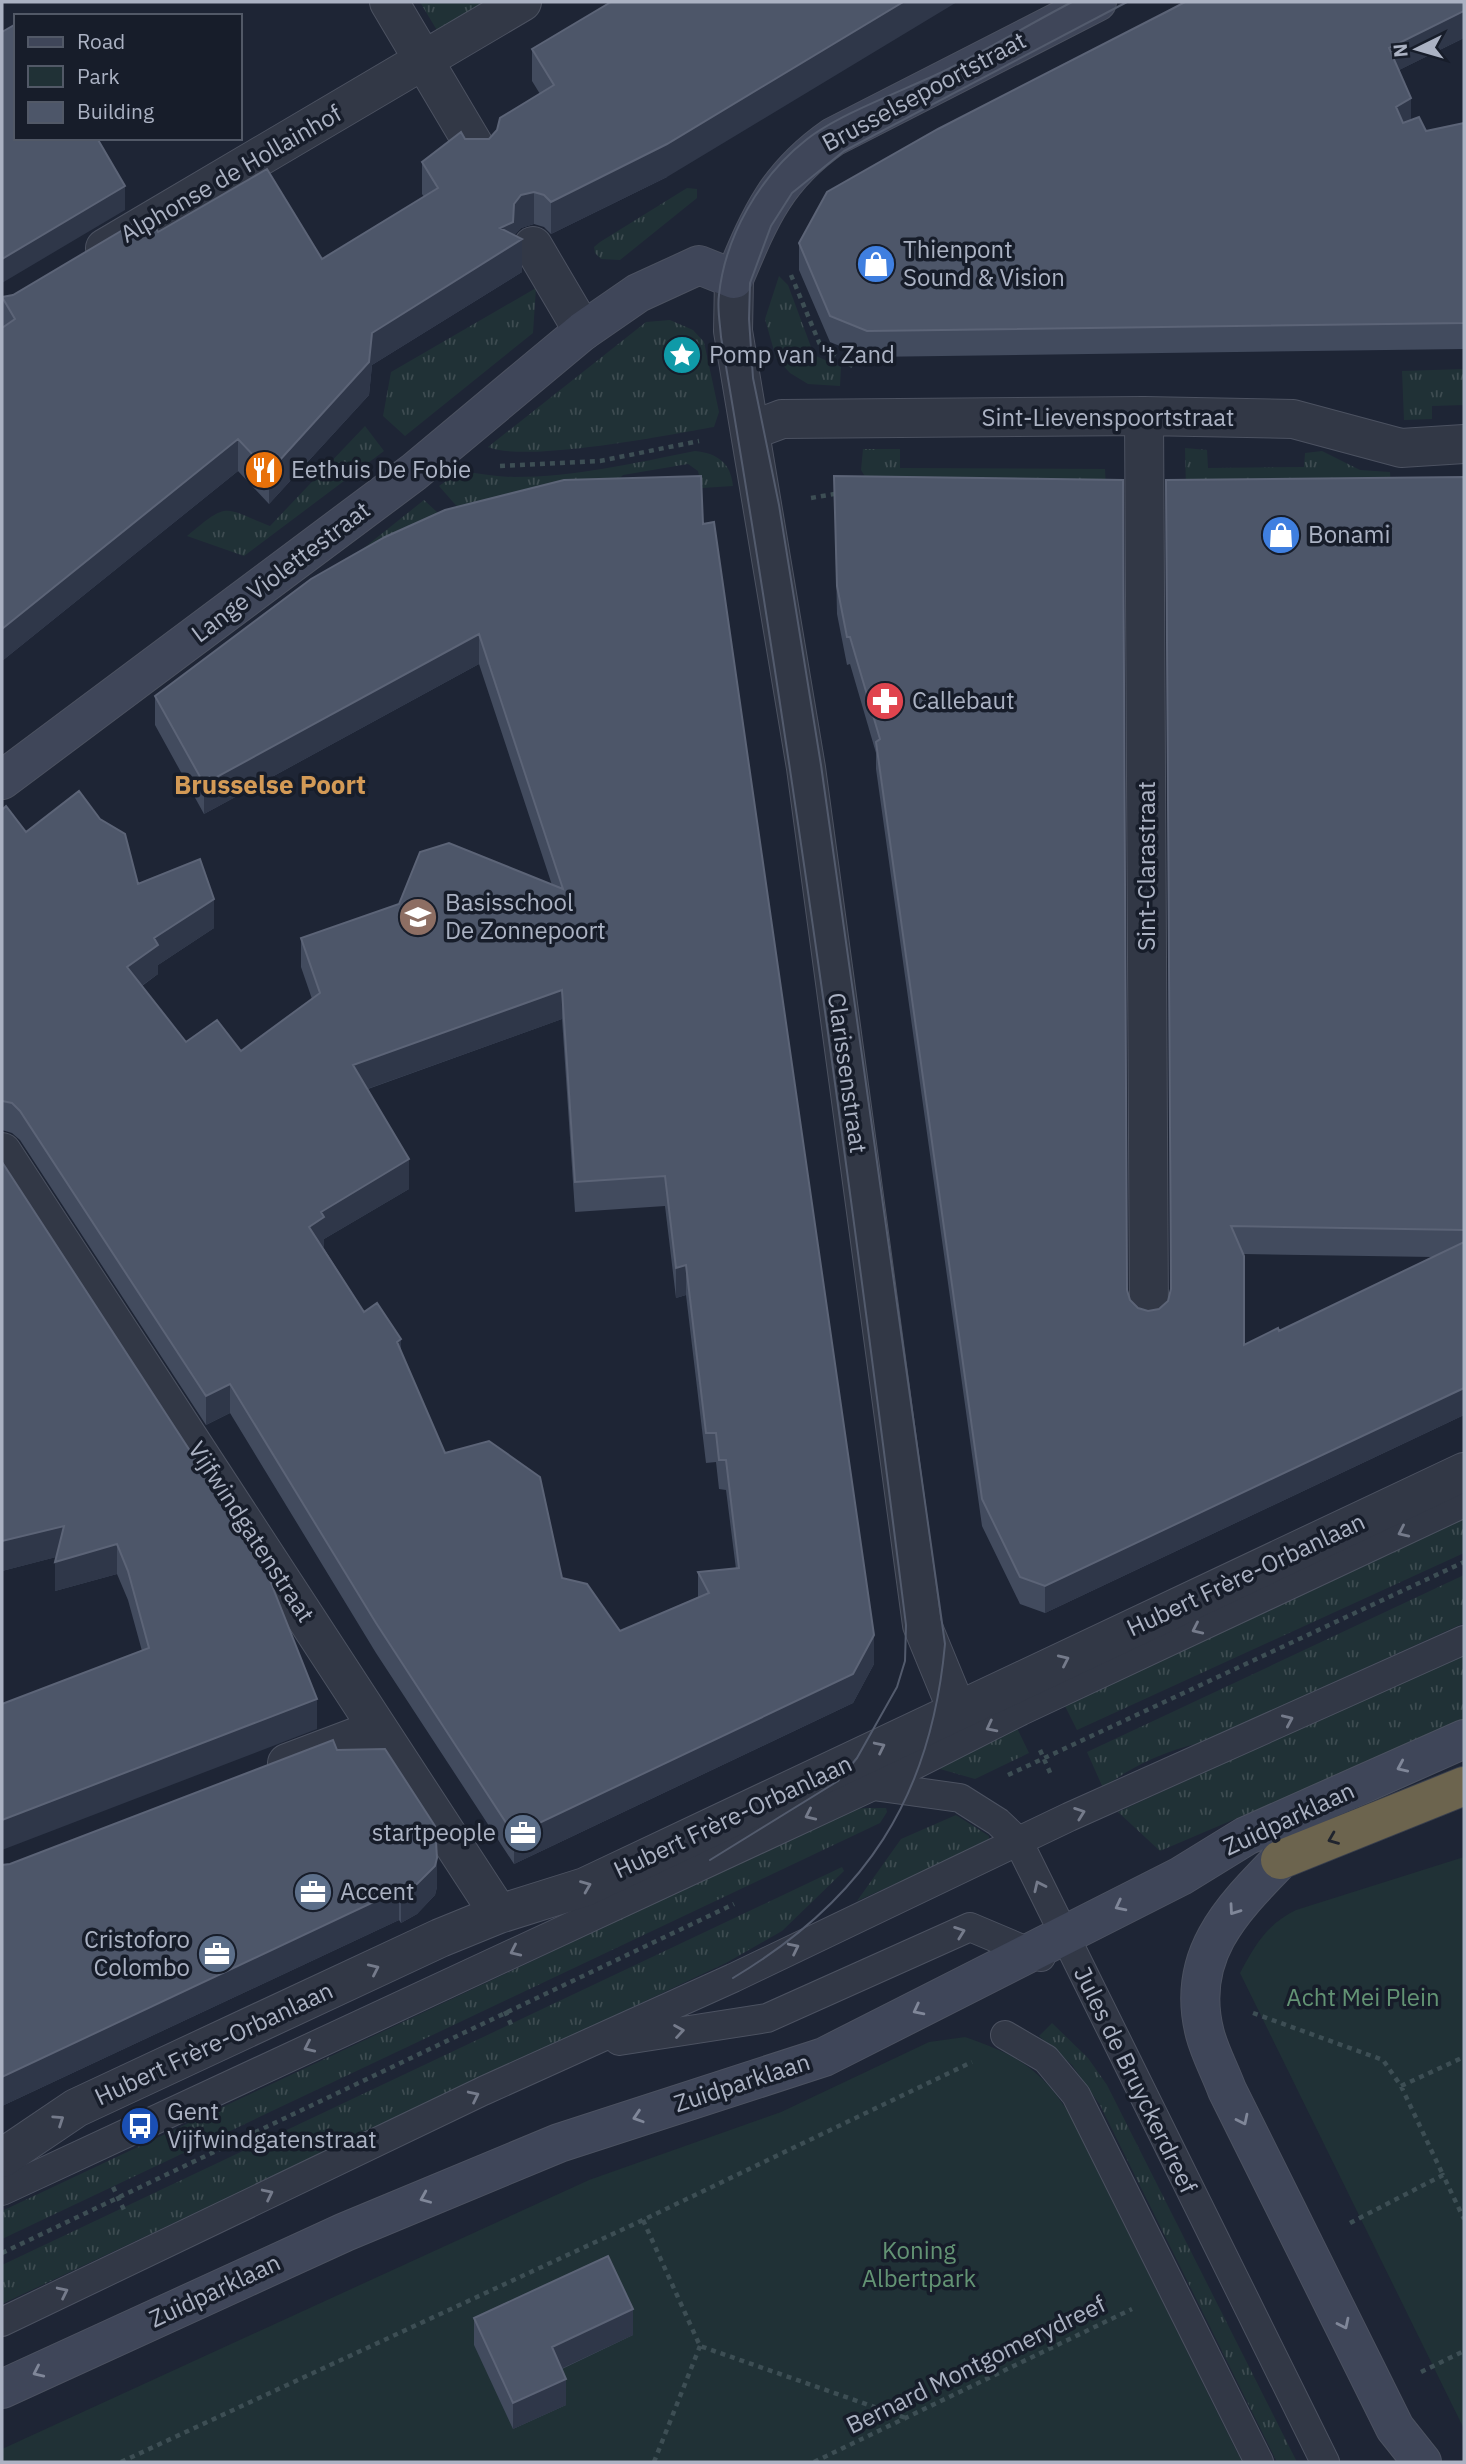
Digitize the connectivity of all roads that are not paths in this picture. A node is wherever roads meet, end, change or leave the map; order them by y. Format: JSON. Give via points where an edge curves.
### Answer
{"nodes":[{"id":1,"x":389,"y":2,"type":"edge"},
{"id":2,"x":522,"y":2,"type":"edge"},
{"id":3,"x":1097,"y":2,"type":"edge"},
{"id":4,"x":424,"y":61,"type":"junction"},
{"id":5,"x":478,"y":152,"type":"edge"},
{"id":6,"x":533,"y":246,"type":"dead end"},
{"id":7,"x":74,"y":266,"type":"edge"},
{"id":8,"x":734,"y":279,"type":"junction"},
{"id":9,"x":583,"y":331,"type":"junction"},
{"id":10,"x":1144,"y":416,"type":"junction"},
{"id":11,"x":750,"y":431,"type":"junction"},
{"id":12,"x":1464,"y":444,"type":"edge"},
{"id":13,"x":2,"y":780,"type":"edge"},
{"id":14,"x":2,"y":1152,"type":"edge"},
{"id":15,"x":1149,"y":1317,"type":"edge"},
{"id":16,"x":1464,"y":1472,"type":"edge"},
{"id":17,"x":1464,"y":1503,"type":"edge"},
{"id":18,"x":1464,"y":1640,"type":"edge"},
{"id":19,"x":957,"y":1710,"type":"junction"},
{"id":20,"x":377,"y":1728,"type":"junction"},
{"id":21,"x":1464,"y":1739,"type":"edge"},
{"id":22,"x":261,"y":1773,"type":"edge"},
{"id":23,"x":873,"y":1786,"type":"junction"},
{"id":24,"x":1464,"y":1786,"type":"edge"},
{"id":25,"x":1018,"y":1841,"type":"junction"},
{"id":26,"x":1280,"y":1860,"type":"junction"},
{"id":27,"x":1181,"y":1875,"type":"junction"},
{"id":28,"x":499,"y":1914,"type":"junction"},
{"id":29,"x":1046,"y":1944,"type":"junction"},
{"id":30,"x":1005,"y":2035,"type":"road end"},
{"id":31,"x":587,"y":2046,"type":"junction"},
{"id":32,"x":2,"y":2158,"type":"edge"},
{"id":33,"x":2,"y":2191,"type":"edge"},
{"id":34,"x":2,"y":2322,"type":"edge"},
{"id":35,"x":2,"y":2389,"type":"edge"},
{"id":36,"x":1259,"y":2462,"type":"edge"},
{"id":37,"x":1325,"y":2462,"type":"edge"},
{"id":38,"x":1422,"y":2462,"type":"edge"}],
"edges":[{"from":1,"to":4,"type":"street"},
{"from":2,"to":4,"type":"street","name":"Alphonse de Hollainhof"},
{"from":3,"to":8,"type":"street","name":"Brusselsepoortstraat","via":[[814,150],[783,180],[761,213]]},
{"from":4,"to":5,"type":"street"},
{"from":4,"to":7,"type":"street","name":"Alphonse de Hollainhof"},
{"from":6,"to":9,"type":"street"},
{"from":8,"to":9,"type":"street","name":"Lange Violettestraat","via":[[699,265],[638,293]]},
{"from":8,"to":11,"type":"street","name":"Clarissenstraat","via":[[733,331]]},
{"from":9,"to":13,"type":"street","name":"Lange Violettestraat","via":[[453,442]]},
{"from":10,"to":11,"type":"street","name":"Sint-Lievenspoortstraat","via":[[782,419]]},
{"from":10,"to":12,"type":"street","name":"Sint-Lievenspoortstraat","via":[[1293,419],[1401,448]]},
{"from":10,"to":15,"type":"street","name":"Sint-Clarastraat"},
{"from":11,"to":19,"type":"street","name":"Clarissenstraat","via":[[806,768],[922,1625]]},
{"from":14,"to":20,"type":"street","name":"Vijfwindgatenstraat"},
{"from":19,"to":16,"type":"street","name":"Hubert Frère-Orbanlaan","one_way":true},
{"from":17,"to":23,"type":"lane","one_way":true,"via":[[1021,1711]]},
{"from":25,"to":18,"type":"lane","one_way":true},
{"from":28,"to":19,"type":"street","name":"Hubert Frère-Orbanlaan","one_way":true,"via":[[585,1887]]},
{"from":20,"to":22,"type":"street"},
{"from":20,"to":28,"type":"street","name":"Vijfwindgatenstraat"},
{"from":21,"to":27,"type":"street","name":"Zuidparklaan","one_way":true,"via":[[1246,1836]]},
{"from":23,"to":25,"type":"lane","name":"Jules de Bruyckerdreef","via":[[960,1798]]},
{"from":23,"to":33,"type":"lane","one_way":true},
{"from":24,"to":26,"type":"highway","one_way":true},
{"from":29,"to":25,"type":"lane","name":"Jules de Bruyckerdreef","one_way":true},
{"from":31,"to":25,"type":"lane","one_way":true},
{"from":26,"to":27,"type":"street"},
{"from":26,"to":38,"type":"street","one_way":true,"via":[[1240,1900],[1208,1947],[1199,1989],[1205,2034],[1395,2428]]},
{"from":27,"to":29,"type":"street","name":"Zuidparklaan","one_way":true},
{"from":32,"to":28,"type":"street","name":"Hubert Frère-Orbanlaan","one_way":true,"via":[[76,2108]]},
{"from":31,"to":29,"type":"lane","one_way":true,"via":[[766,2018],[970,1927]]},
{"from":29,"to":35,"type":"street","name":"Zuidparklaan","one_way":true,"via":[[824,2057],[559,2143],[345,2232]]},
{"from":29,"to":37,"type":"lane","name":"Jules de Bruyckerdreef","via":[[1081,1969]]},
{"from":30,"to":36,"type":"lane","via":[[1046,2059],[1076,2095]]},
{"from":34,"to":31,"type":"lane","one_way":true}]}
